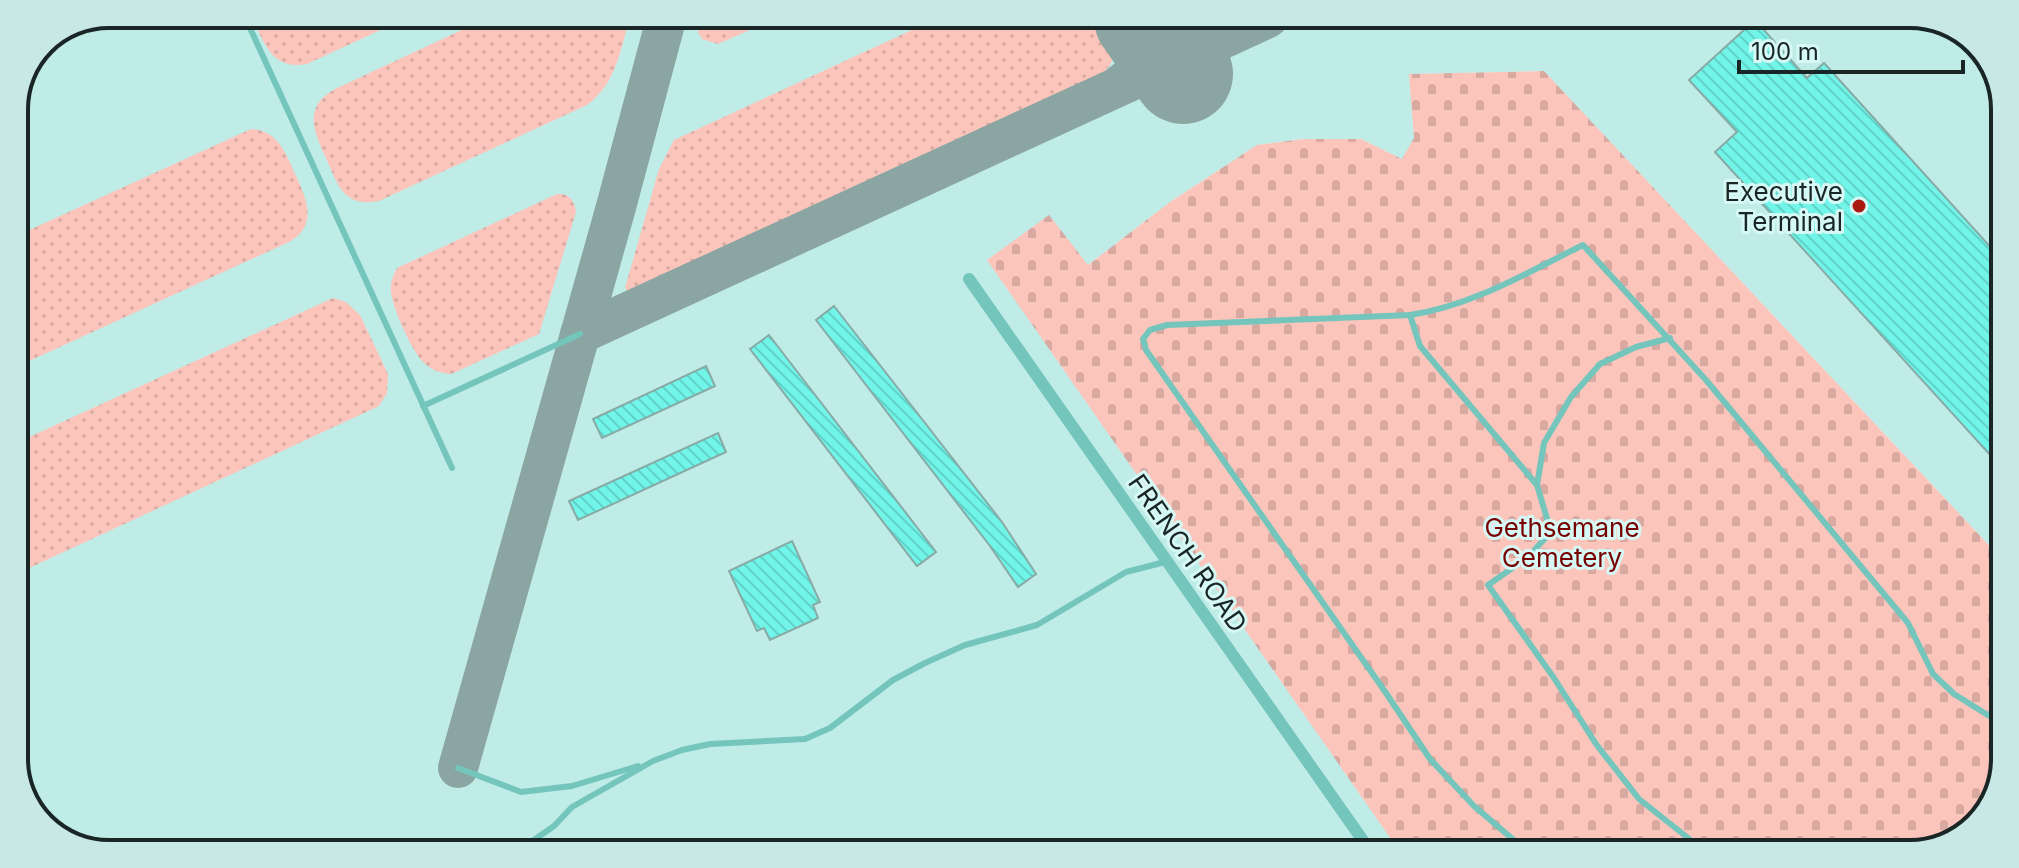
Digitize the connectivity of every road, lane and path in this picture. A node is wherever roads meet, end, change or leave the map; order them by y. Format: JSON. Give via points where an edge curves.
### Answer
{"nodes":[{"id":1,"x":250,"y":28,"type":"edge"},
{"id":2,"x":969,"y":279,"type":"dead end"},
{"id":3,"x":1410,"y":315,"type":"junction"},
{"id":4,"x":580,"y":334,"type":"dead end"},
{"id":5,"x":1670,"y":338,"type":"junction"},
{"id":6,"x":423,"y":406,"type":"junction"},
{"id":7,"x":452,"y":468,"type":"dead end"},
{"id":8,"x":1537,"y":485,"type":"junction"},
{"id":9,"x":1167,"y":561,"type":"junction"},
{"id":10,"x":1991,"y":717,"type":"edge"},
{"id":11,"x":653,"y":761,"type":"junction"},
{"id":12,"x":458,"y":768,"type":"dead end"},
{"id":13,"x":534,"y":840,"type":"edge"},
{"id":14,"x":1363,"y":840,"type":"edge"},
{"id":15,"x":1514,"y":840,"type":"edge"},
{"id":16,"x":1691,"y":840,"type":"edge"}],
"edges":[{"from":1,"to":6,"type":"lane"},
{"from":2,"to":9,"type":"street","name":"FRENCH ROAD"},
{"from":3,"to":5,"type":"lane","via":[[1474,298],[1583,245]]},
{"from":3,"to":8,"type":"lane","via":[[1420,346]]},
{"from":3,"to":15,"type":"lane","via":[[1167,325],[1150,330],[1143,339],[1430,759]]},
{"from":4,"to":6,"type":"lane"},
{"from":5,"to":8,"type":"lane","via":[[1600,364],[1571,397],[1544,443]]},
{"from":5,"to":10,"type":"lane","via":[[1908,623],[1933,674]]},
{"from":6,"to":7,"type":"lane"},
{"from":8,"to":16,"type":"lane","via":[[1551,532],[1527,558],[1488,585],[1639,799]]},
{"from":9,"to":11,"type":"lane","via":[[1126,572],[1037,625],[965,645],[925,663],[893,680],[830,728],[805,739],[710,744]]},
{"from":9,"to":14,"type":"street","name":"FRENCH ROAD"},
{"from":11,"to":12,"type":"lane","via":[[572,786],[521,792]]},
{"from":11,"to":13,"type":"lane","via":[[572,807]]}]}
